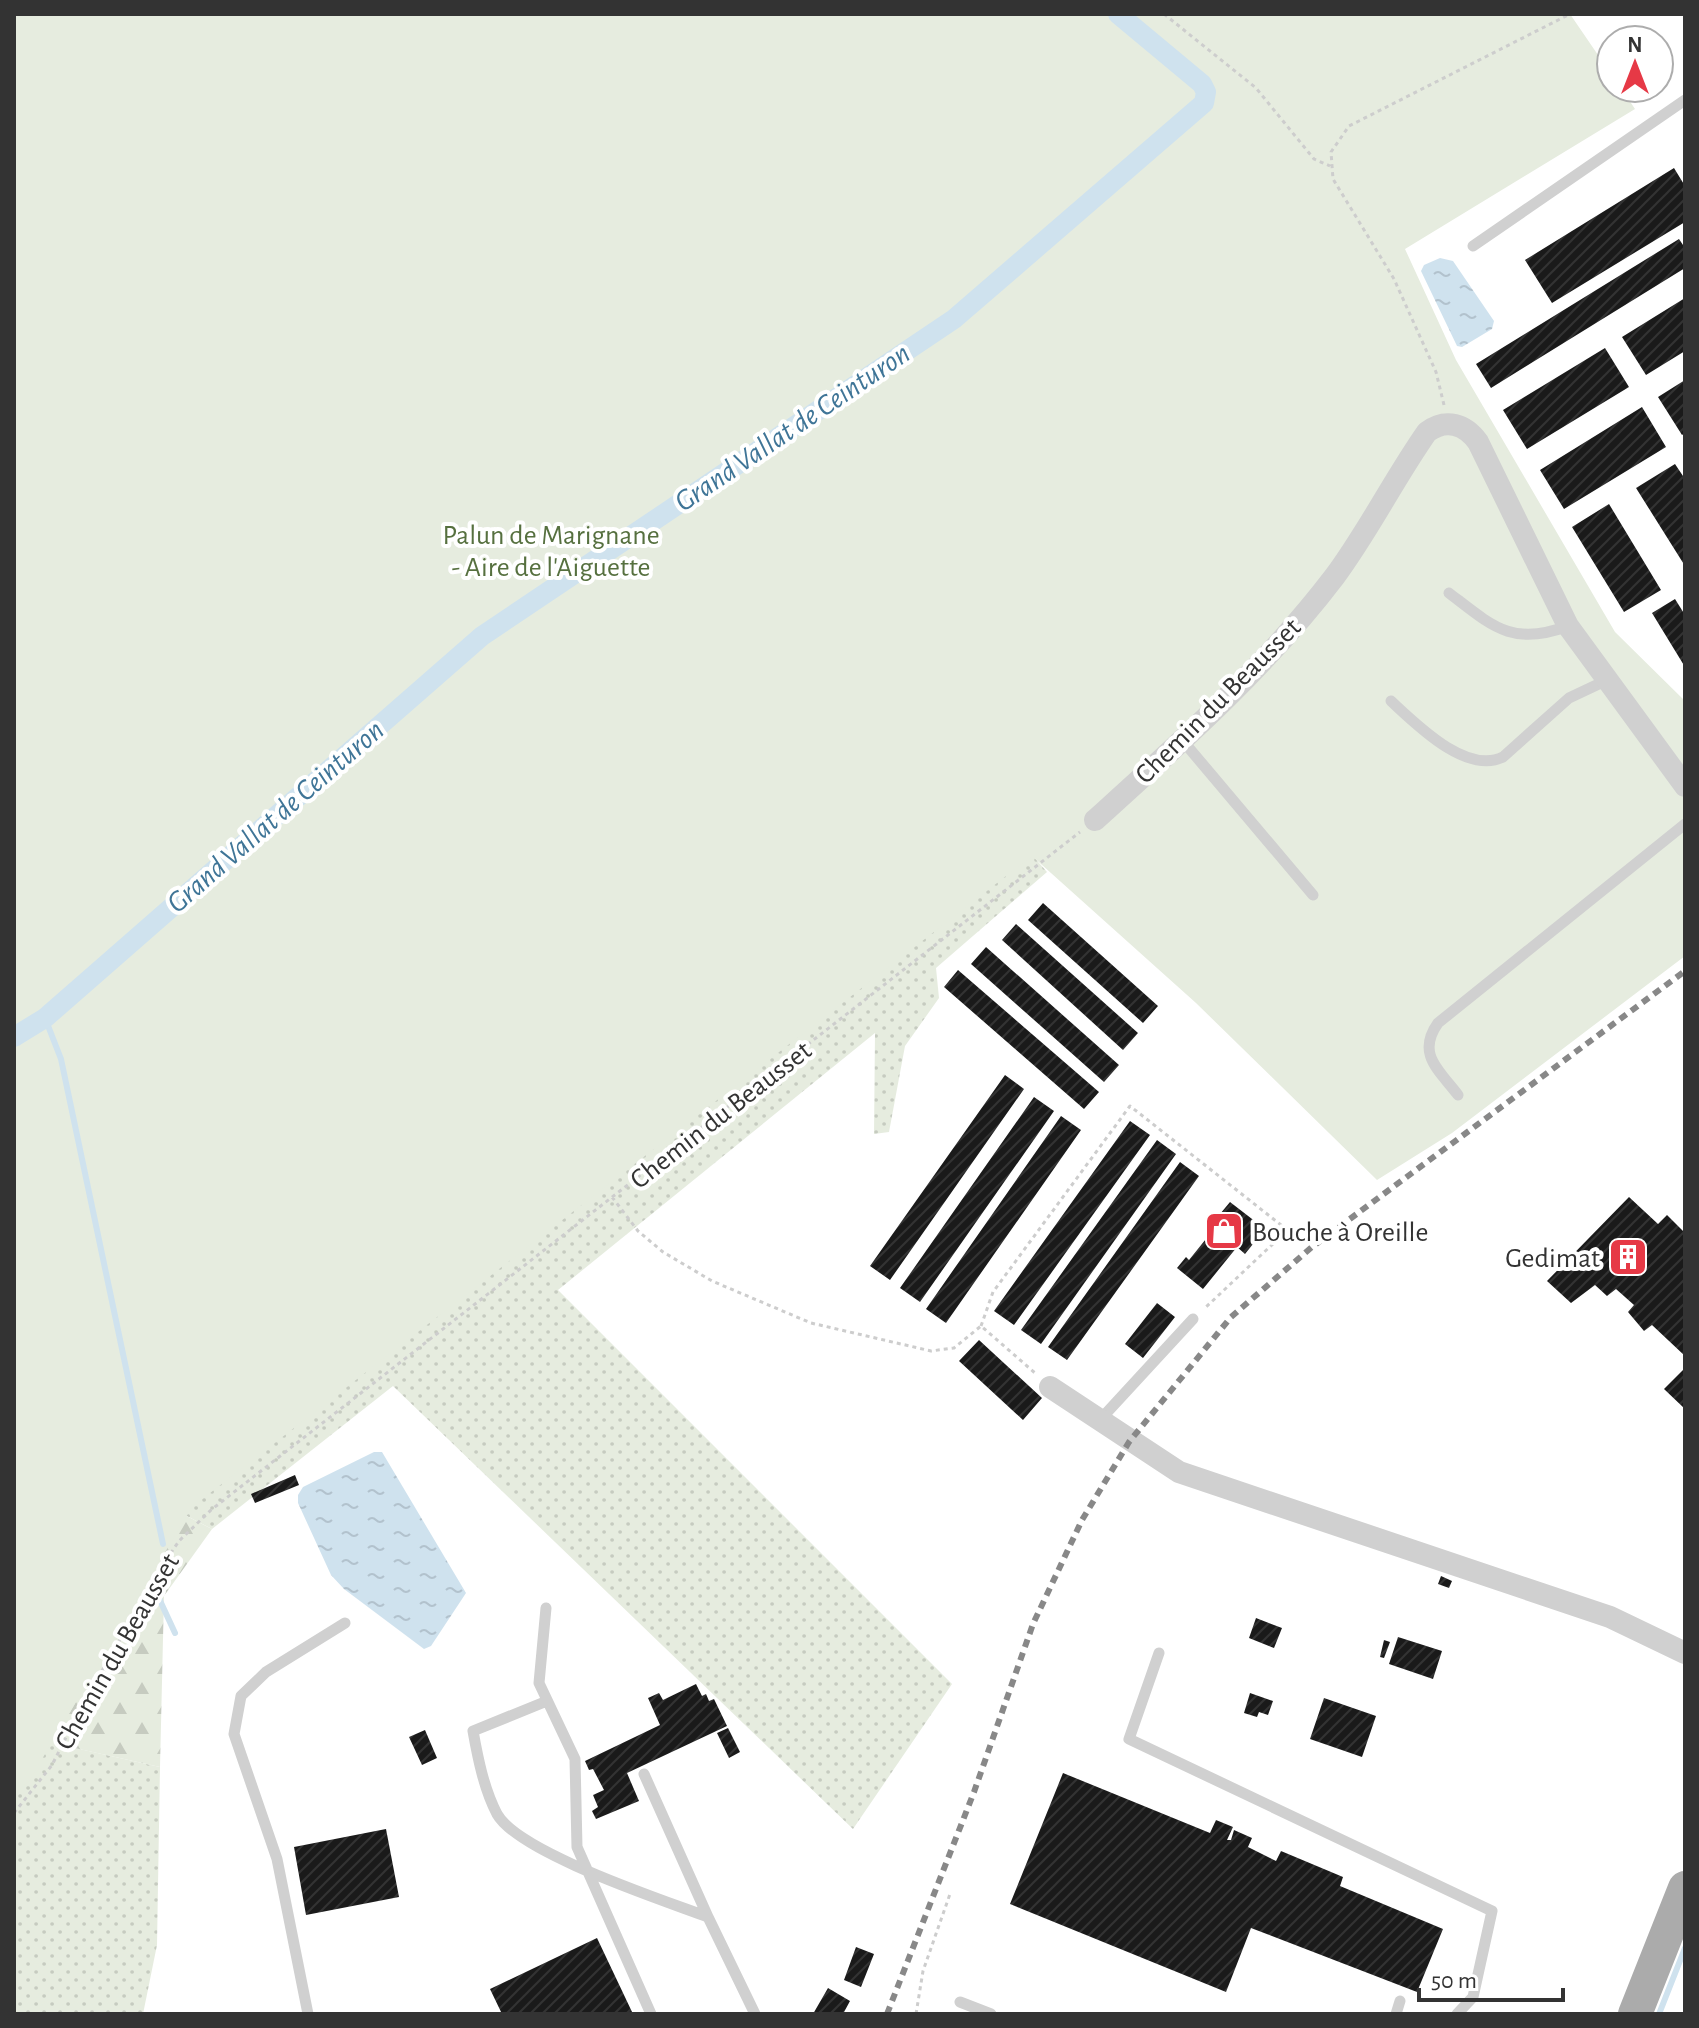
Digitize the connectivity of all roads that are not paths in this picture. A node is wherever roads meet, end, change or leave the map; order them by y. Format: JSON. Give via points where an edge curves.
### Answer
{"nodes":[{"id":1,"x":1685,"y":100,"type":"edge"},
{"id":2,"x":1473,"y":246,"type":"dead end"},
{"id":3,"x":1449,"y":593,"type":"dead end"},
{"id":4,"x":1568,"y":626,"type":"junction"},
{"id":5,"x":1605,"y":681,"type":"junction"},
{"id":6,"x":1391,"y":701,"type":"dead end"},
{"id":7,"x":1183,"y":741,"type":"junction"},
{"id":8,"x":1685,"y":786,"type":"edge"},
{"id":9,"x":1095,"y":820,"type":"road end"},
{"id":10,"x":1685,"y":824,"type":"edge"},
{"id":11,"x":1313,"y":895,"type":"dead end"},
{"id":12,"x":1458,"y":1095,"type":"dead end"},
{"id":13,"x":1193,"y":1319,"type":"road end"},
{"id":14,"x":1050,"y":1387,"type":"road end"},
{"id":15,"x":1099,"y":1421,"type":"junction"},
{"id":16,"x":546,"y":1608,"type":"dead end"},
{"id":17,"x":345,"y":1623,"type":"dead end"},
{"id":18,"x":1159,"y":1653,"type":"dead end"},
{"id":19,"x":1685,"y":1653,"type":"edge"},
{"id":20,"x":547,"y":1701,"type":"junction"},
{"id":21,"x":644,"y":1774,"type":"dead end"},
{"id":22,"x":587,"y":1871,"type":"junction"},
{"id":23,"x":1685,"y":1888,"type":"edge"},
{"id":24,"x":708,"y":1917,"type":"junction"},
{"id":25,"x":1400,"y":2001,"type":"dead end"},
{"id":26,"x":960,"y":2002,"type":"dead end"},
{"id":27,"x":308,"y":2014,"type":"edge"},
{"id":28,"x":651,"y":2014,"type":"edge"},
{"id":29,"x":755,"y":2014,"type":"edge"},
{"id":30,"x":991,"y":2014,"type":"edge"},
{"id":31,"x":1396,"y":2014,"type":"edge"},
{"id":32,"x":1457,"y":2014,"type":"edge"},
{"id":33,"x":1635,"y":2014,"type":"edge"}],
"edges":[{"from":1,"to":2,"type":"lane"},
{"from":3,"to":4,"type":"lane","via":[[1503,632],[1548,633]]},
{"from":4,"to":5,"type":"street"},
{"from":4,"to":7,"type":"street","name":"Chemin du Beausset","via":[[1478,442],[1462,427],[1443,424],[1427,432],[1325,588]]},
{"from":5,"to":6,"type":"lane","via":[[1569,698],[1491,763],[1469,759],[1427,733]]},
{"from":5,"to":8,"type":"street"},
{"from":7,"to":9,"type":"street","name":"Chemin du Beausset"},
{"from":7,"to":11,"type":"lane"},
{"from":10,"to":12,"type":"lane","via":[[1438,1023],[1427,1046]]},
{"from":13,"to":15,"type":"lane"},
{"from":14,"to":15,"type":"street"},
{"from":15,"to":19,"type":"street","via":[[1179,1472],[1610,1617]]},
{"from":16,"to":20,"type":"lane","via":[[539,1683]]},
{"from":17,"to":27,"type":"lane","via":[[266,1672],[241,1696],[234,1734],[277,1859]]},
{"from":18,"to":32,"type":"lane","via":[[1129,1739],[1492,1911],[1473,1997]]},
{"from":20,"to":22,"type":"lane","via":[[575,1759],[577,1847]]},
{"from":20,"to":22,"type":"lane","via":[[473,1731],[478,1763],[498,1817],[546,1852]]},
{"from":21,"to":24,"type":"lane"},
{"from":22,"to":24,"type":"lane"},
{"from":22,"to":28,"type":"lane"},
{"from":23,"to":33,"type":"main road"},
{"from":24,"to":29,"type":"lane"},
{"from":25,"to":31,"type":"lane"},
{"from":26,"to":30,"type":"lane"}]}
